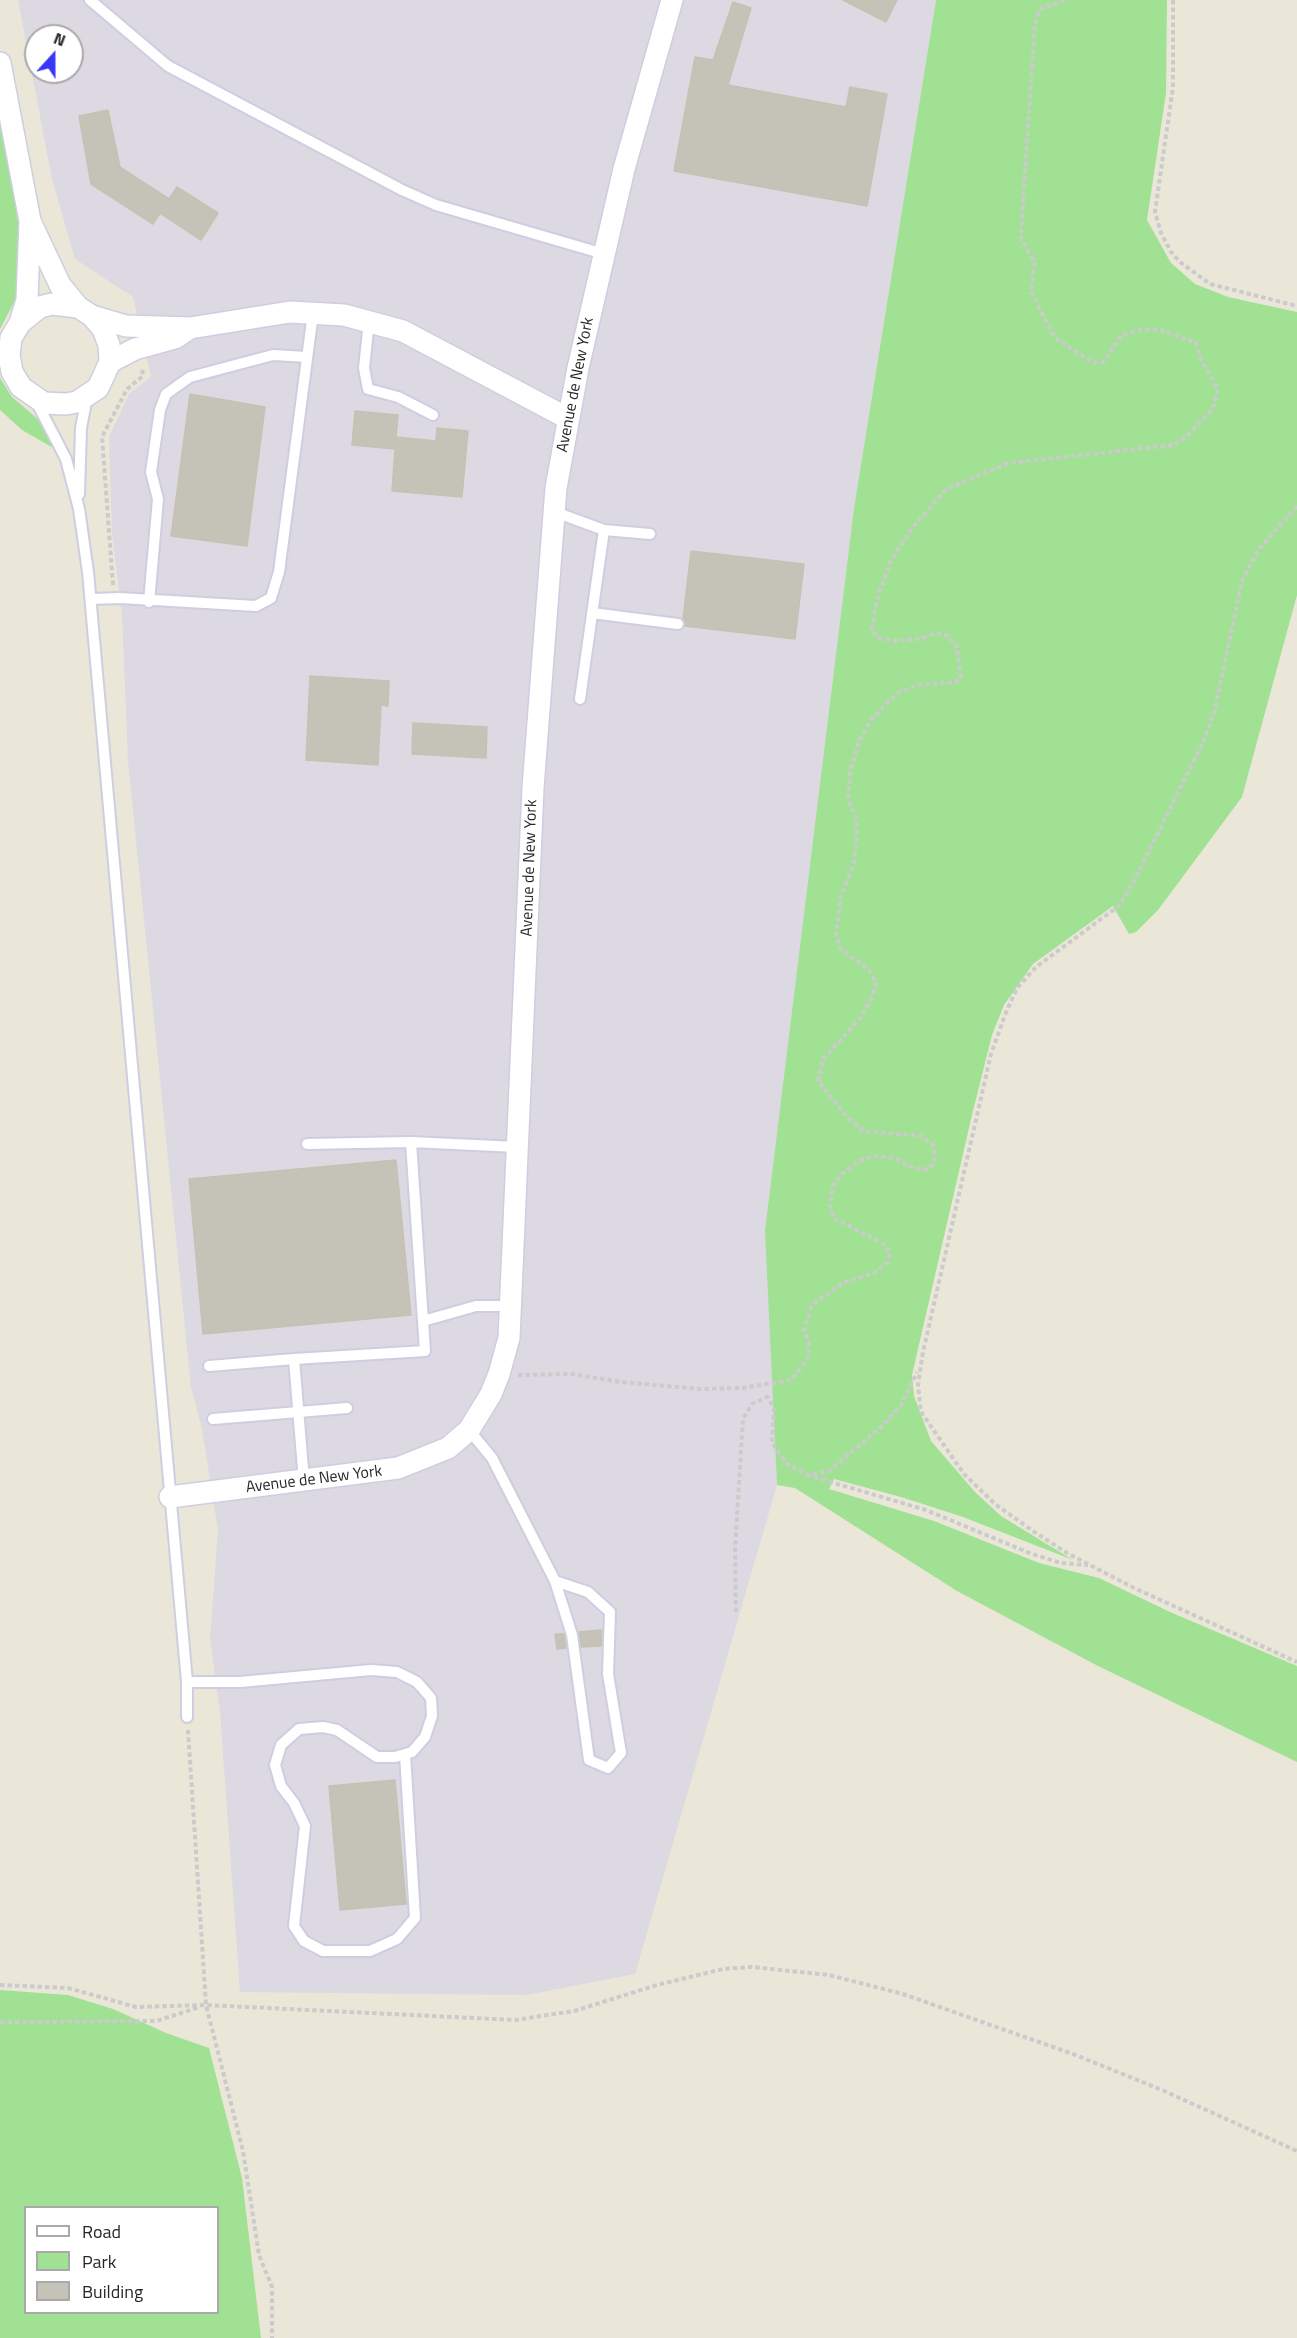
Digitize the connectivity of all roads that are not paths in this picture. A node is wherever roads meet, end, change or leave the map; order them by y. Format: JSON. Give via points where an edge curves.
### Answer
{"nodes":[{"id":1,"x":90,"y":0,"type":"edge"},
{"id":2,"x":672,"y":0,"type":"edge"},
{"id":3,"x":0,"y":63,"type":"edge"},
{"id":4,"x":30,"y":221,"type":"junction"},
{"id":5,"x":604,"y":254,"type":"junction"},
{"id":6,"x":85,"y":311,"type":"junction"},
{"id":7,"x":313,"y":313,"type":"junction"},
{"id":8,"x":369,"y":321,"type":"junction"},
{"id":9,"x":20,"y":323,"type":"junction"},
{"id":10,"x":190,"y":328,"type":"junction"},
{"id":11,"x":307,"y":357,"type":"junction"},
{"id":12,"x":110,"y":362,"type":"junction"},
{"id":13,"x":87,"y":397,"type":"junction"},
{"id":14,"x":33,"y":398,"type":"junction"},
{"id":15,"x":433,"y":415,"type":"dead end"},
{"id":16,"x":569,"y":419,"type":"junction"},
{"id":17,"x":79,"y":509,"type":"junction"},
{"id":18,"x":555,"y":512,"type":"junction"},
{"id":19,"x":604,"y":530,"type":"junction"},
{"id":20,"x":650,"y":534,"type":"dead end"},
{"id":21,"x":91,"y":599,"type":"junction"},
{"id":22,"x":149,"y":602,"type":"junction"},
{"id":23,"x":592,"y":613,"type":"junction"},
{"id":24,"x":678,"y":624,"type":"dead end"},
{"id":25,"x":580,"y":699,"type":"dead end"},
{"id":26,"x":411,"y":1142,"type":"junction"},
{"id":27,"x":307,"y":1144,"type":"dead end"},
{"id":28,"x":517,"y":1146,"type":"junction"},
{"id":29,"x":511,"y":1306,"type":"junction"},
{"id":30,"x":423,"y":1321,"type":"junction"},
{"id":31,"x":294,"y":1359,"type":"junction"},
{"id":32,"x":209,"y":1366,"type":"dead end"},
{"id":33,"x":347,"y":1408,"type":"dead end"},
{"id":34,"x":299,"y":1411,"type":"junction"},
{"id":35,"x":213,"y":1419,"type":"dead end"},
{"id":36,"x":470,"y":1430,"type":"junction"},
{"id":37,"x":304,"y":1481,"type":"junction"},
{"id":38,"x":170,"y":1497,"type":"junction"},
{"id":39,"x":555,"y":1581,"type":"junction"},
{"id":40,"x":187,"y":1682,"type":"junction"},
{"id":41,"x":187,"y":1717,"type":"road end"},
{"id":42,"x":405,"y":1754,"type":"junction"}],
"edges":[{"from":1,"to":5,"type":"lane","via":[[168,66],[402,190],[436,205]]},
{"from":2,"to":5,"type":"street","name":"Avenue de New York"},
{"from":3,"to":4,"type":"street"},
{"from":4,"to":6,"type":"street","via":[[51,269]]},
{"from":4,"to":9,"type":"street","via":[[27,300]]},
{"from":5,"to":16,"type":"street","name":"Avenue de New York"},
{"from":6,"to":9,"type":"street","via":[[52,304]]},
{"from":6,"to":10,"type":"street","via":[[126,326]]},
{"from":6,"to":12,"type":"street","via":[[104,329],[110,345]]},
{"from":7,"to":8,"type":"street"},
{"from":7,"to":10,"type":"street","via":[[290,312]]},
{"from":7,"to":11,"type":"lane"},
{"from":8,"to":15,"type":"lane","via":[[364,369],[368,390],[398,397]]},
{"from":8,"to":16,"type":"street","via":[[403,330]]},
{"from":9,"to":14,"type":"street","via":[[11,338],[9,355],[12,372]]},
{"from":10,"to":12,"type":"street","via":[[175,338],[135,349]]},
{"from":11,"to":22,"type":"lane","via":[[273,355],[190,377],[166,394],[151,472],[158,499]]},
{"from":11,"to":22,"type":"lane","via":[[279,572],[271,598],[256,606]]},
{"from":12,"to":13,"type":"street","via":[[98,388]]},
{"from":13,"to":14,"type":"street","via":[[55,405]]},
{"from":13,"to":17,"type":"lane","via":[[79,458]]},
{"from":14,"to":17,"type":"lane","via":[[66,459]]},
{"from":16,"to":18,"type":"street","name":"Avenue de New York"},
{"from":17,"to":21,"type":"lane"},
{"from":18,"to":19,"type":"lane"},
{"from":18,"to":28,"type":"street","name":"Avenue de New York","via":[[533,788]]},
{"from":19,"to":20,"type":"lane"},
{"from":19,"to":23,"type":"lane"},
{"from":21,"to":22,"type":"lane"},
{"from":21,"to":38,"type":"lane"},
{"from":23,"to":24,"type":"lane"},
{"from":23,"to":25,"type":"lane"},
{"from":26,"to":27,"type":"lane"},
{"from":26,"to":28,"type":"lane"},
{"from":26,"to":30,"type":"lane"},
{"from":28,"to":29,"type":"street","name":"Avenue de New York"},
{"from":29,"to":30,"type":"lane","via":[[476,1306]]},
{"from":29,"to":36,"type":"street","name":"Avenue de New York","via":[[509,1338],[499,1374]]},
{"from":30,"to":31,"type":"lane","via":[[424,1351]]},
{"from":31,"to":32,"type":"lane"},
{"from":31,"to":34,"type":"lane"},
{"from":33,"to":34,"type":"lane"},
{"from":34,"to":35,"type":"lane"},
{"from":34,"to":37,"type":"lane"},
{"from":36,"to":37,"type":"street","name":"Avenue de New York","via":[[448,1448],[398,1468]]},
{"from":36,"to":39,"type":"lane","via":[[492,1458]]},
{"from":37,"to":38,"type":"street","name":"Avenue de New York"},
{"from":38,"to":40,"type":"lane"},
{"from":39,"to":39,"type":"lane","via":[[572,1635],[589,1760],[608,1768],[621,1753],[608,1674],[610,1612],[588,1592]]},
{"from":40,"to":41,"type":"lane"},
{"from":40,"to":42,"type":"lane","via":[[240,1682],[371,1670],[397,1672],[417,1682],[431,1698],[432,1716],[426,1737]]},
{"from":42,"to":42,"type":"lane","via":[[377,1757],[337,1730],[323,1727],[299,1729],[281,1745],[275,1766],[281,1786],[305,1826],[294,1926],[304,1941],[322,1951],[370,1951],[397,1939],[415,1918]]}]}
